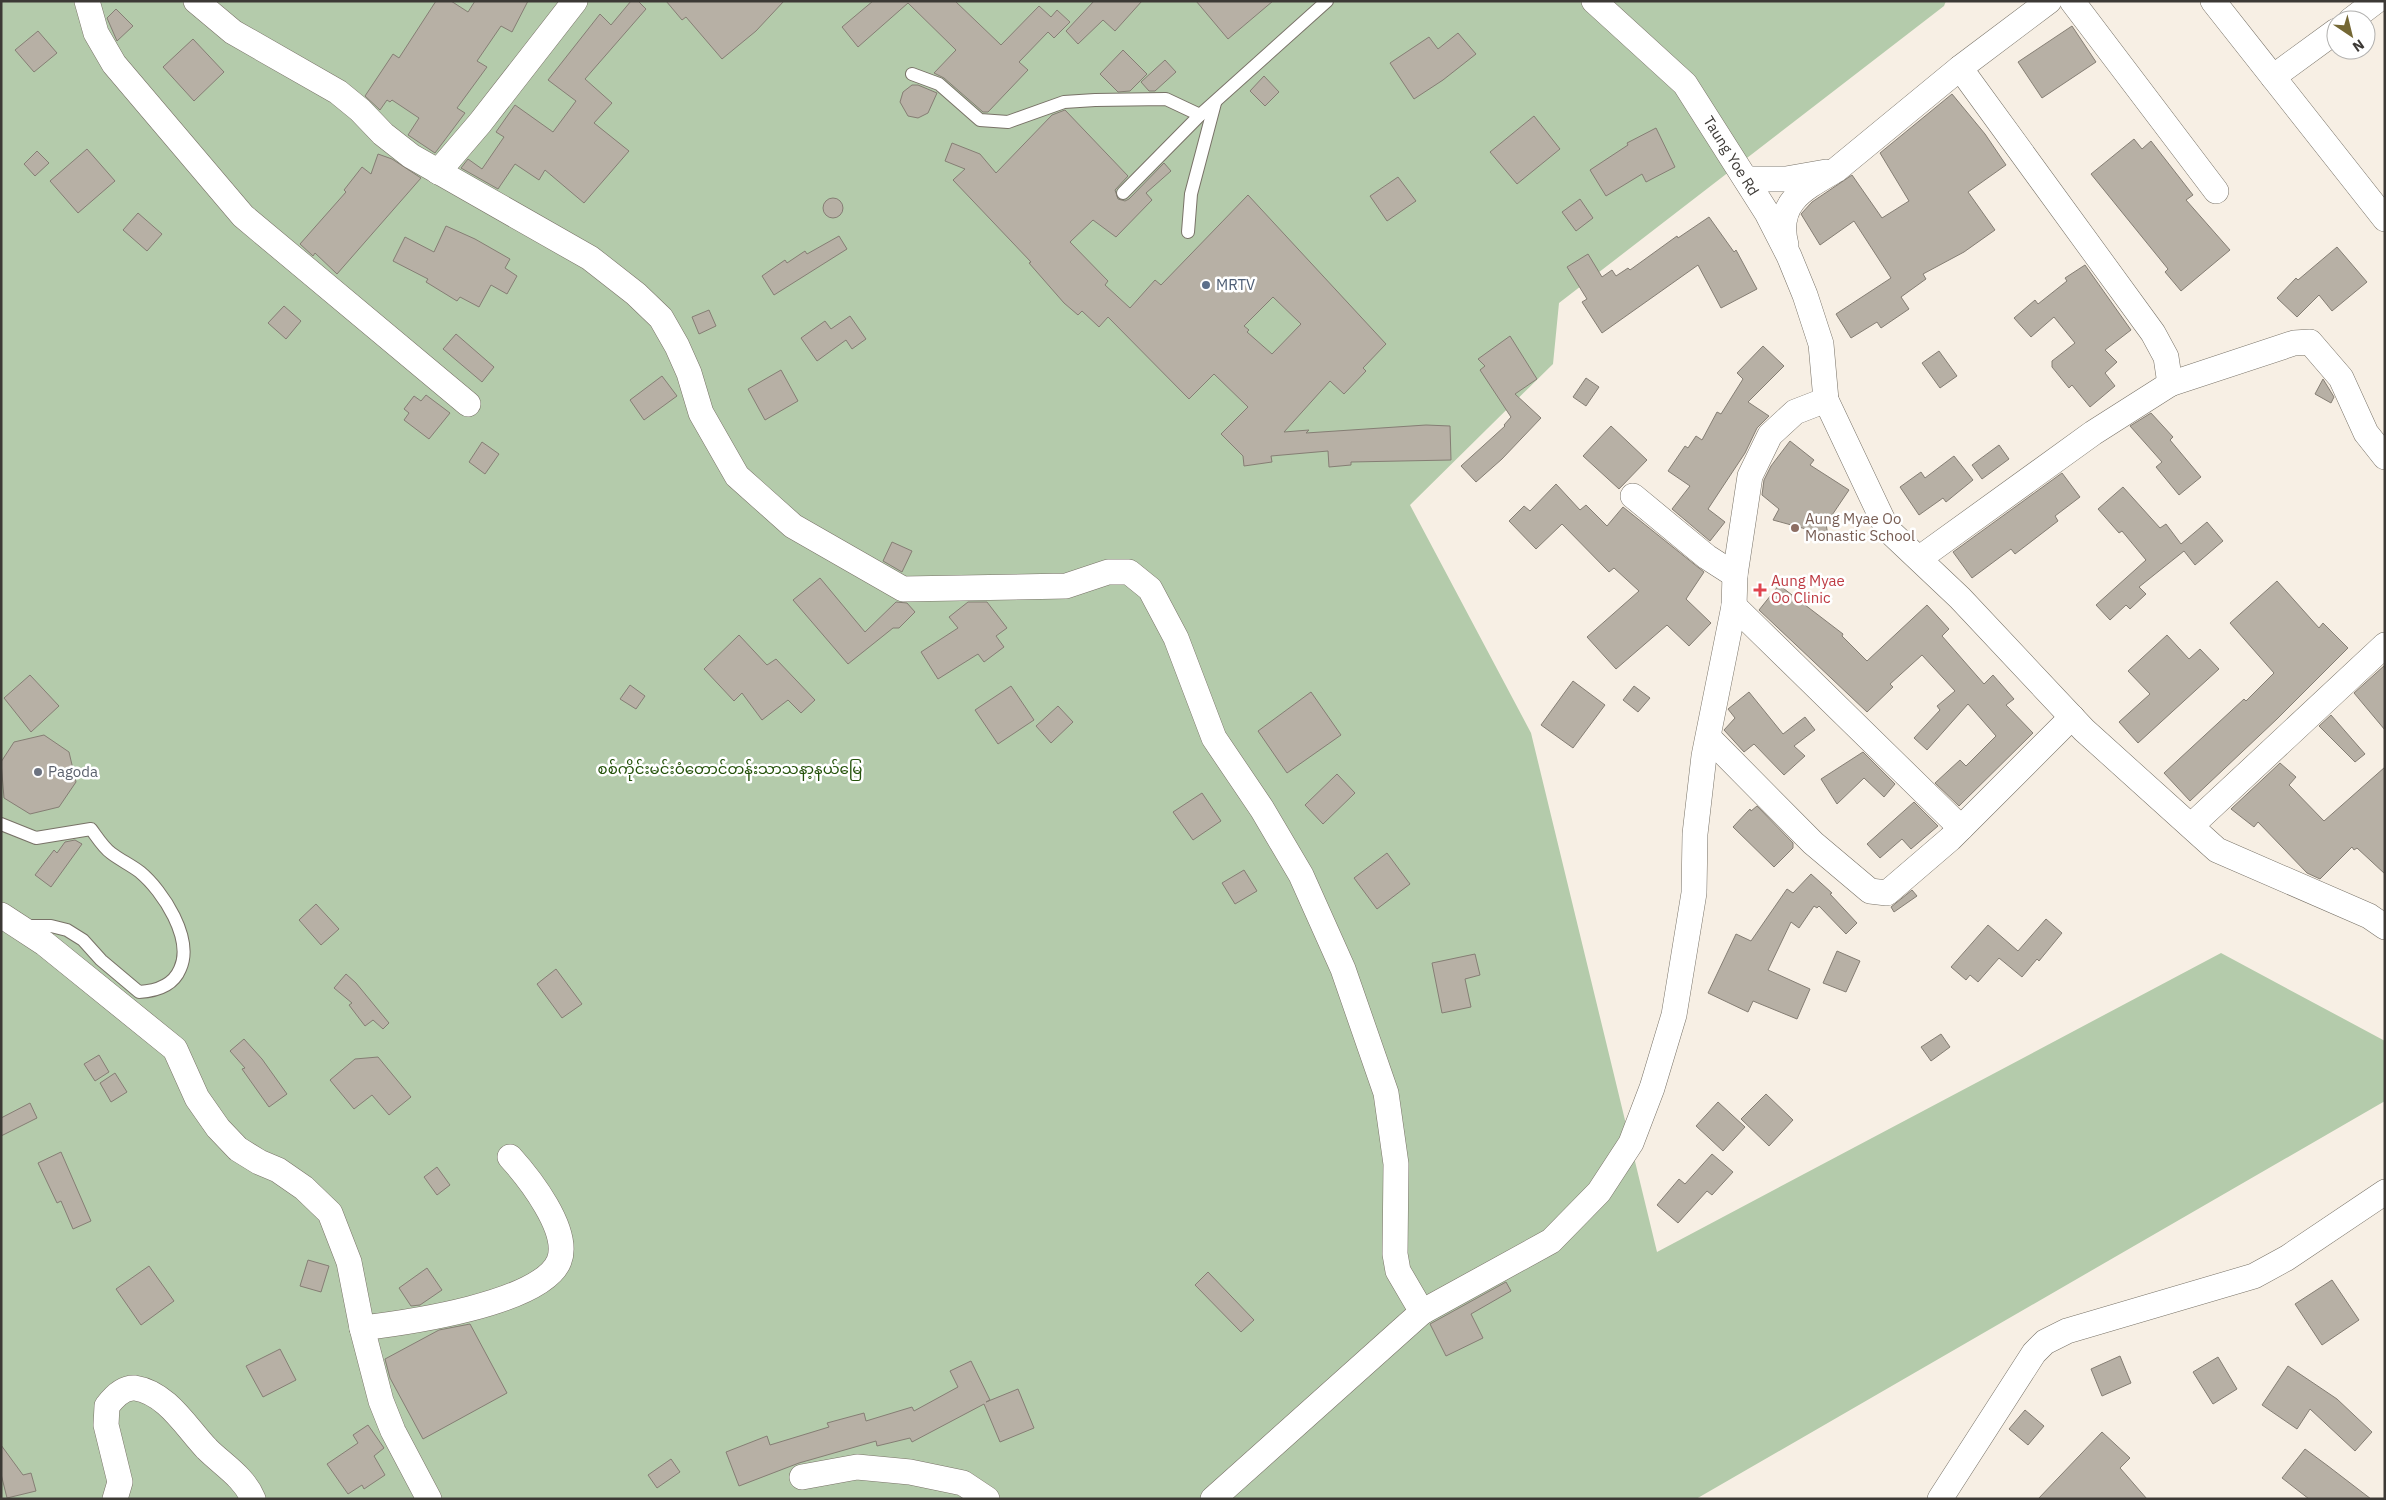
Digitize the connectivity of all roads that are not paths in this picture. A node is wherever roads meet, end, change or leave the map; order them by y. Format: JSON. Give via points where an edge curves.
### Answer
{"nodes":[{"id":1,"x":87,"y":1,"type":"edge"},
{"id":2,"x":196,"y":1,"type":"edge"},
{"id":3,"x":575,"y":1,"type":"edge"},
{"id":4,"x":1327,"y":1,"type":"edge"},
{"id":5,"x":1594,"y":1,"type":"edge"},
{"id":6,"x":2049,"y":1,"type":"edge"},
{"id":7,"x":2072,"y":1,"type":"edge"},
{"id":8,"x":2213,"y":1,"type":"edge"},
{"id":9,"x":2376,"y":1,"type":"edge"},
{"id":10,"x":2364,"y":10,"type":"edge"},
{"id":11,"x":2324,"y":39,"type":"edge"},
{"id":12,"x":1960,"y":68,"type":"junction"},
{"id":13,"x":912,"y":74,"type":"dead end"},
{"id":14,"x":2273,"y":77,"type":"junction"},
{"id":15,"x":1215,"y":103,"type":"junction"},
{"id":16,"x":1200,"y":115,"type":"junction"},
{"id":17,"x":1836,"y":170,"type":"junction"},
{"id":18,"x":438,"y":172,"type":"junction"},
{"id":19,"x":1746,"y":179,"type":"junction"},
{"id":20,"x":2216,"y":191,"type":"dead end"},
{"id":21,"x":1123,"y":193,"type":"dead end"},
{"id":22,"x":2385,"y":219,"type":"edge"},
{"id":23,"x":1188,"y":232,"type":"dead end"},
{"id":24,"x":1789,"y":256,"type":"junction"},
{"id":25,"x":2170,"y":384,"type":"junction"},
{"id":26,"x":1826,"y":400,"type":"junction"},
{"id":27,"x":468,"y":404,"type":"dead end"},
{"id":28,"x":2385,"y":457,"type":"edge"},
{"id":29,"x":1633,"y":496,"type":"dead end"},
{"id":30,"x":1920,"y":558,"type":"junction"},
{"id":31,"x":1735,"y":575,"type":"junction"},
{"id":32,"x":1734,"y":606,"type":"junction"},
{"id":33,"x":2385,"y":645,"type":"edge"},
{"id":34,"x":2072,"y":717,"type":"junction"},
{"id":35,"x":1709,"y":738,"type":"junction"},
{"id":36,"x":1,"y":824,"type":"edge"},
{"id":37,"x":2192,"y":825,"type":"junction"},
{"id":38,"x":1961,"y":828,"type":"junction"},
{"id":39,"x":9,"y":920,"type":"edge"},
{"id":40,"x":2385,"y":927,"type":"edge"},
{"id":41,"x":510,"y":1157,"type":"dead end"},
{"id":42,"x":2385,"y":1192,"type":"edge"},
{"id":43,"x":1422,"y":1312,"type":"junction"},
{"id":44,"x":362,"y":1328,"type":"junction"},
{"id":45,"x":802,"y":1477,"type":"dead end"},
{"id":46,"x":115,"y":1499,"type":"edge"},
{"id":47,"x":253,"y":1499,"type":"edge"},
{"id":48,"x":429,"y":1499,"type":"edge"},
{"id":49,"x":987,"y":1499,"type":"edge"},
{"id":50,"x":1213,"y":1499,"type":"edge"},
{"id":51,"x":1940,"y":1499,"type":"edge"}],
"edges":[{"from":1,"to":27,"type":"street","via":[[96,33],[114,64],[243,216]]},
{"from":2,"to":18,"type":"street","via":[[234,32],[338,92],[382,134]]},
{"from":3,"to":18,"type":"street"},
{"from":4,"to":15,"type":"lane"},
{"from":5,"to":19,"type":"street","name":"Taung Yoe Rd","via":[[1685,84]]},
{"from":6,"to":12,"type":"street"},
{"from":7,"to":20,"type":"street"},
{"from":8,"to":14,"type":"street"},
{"from":9,"to":10,"type":"street"},
{"from":11,"to":14,"type":"street"},
{"from":12,"to":17,"type":"street"},
{"from":12,"to":25,"type":"street","via":[[2153,333],[2166,357]]},
{"from":13,"to":16,"type":"lane","via":[[939,84],[980,120],[1008,122],[1064,102],[1095,100],[1166,99]]},
{"from":14,"to":22,"type":"street"},
{"from":15,"to":16,"type":"lane"},
{"from":15,"to":23,"type":"lane","via":[[1190,194]]},
{"from":16,"to":21,"type":"lane"},
{"from":17,"to":19,"type":"street","via":[[1786,179]]},
{"from":17,"to":24,"type":"street","via":[[1812,184],[1790,203],[1782,228]]},
{"from":18,"to":43,"type":"street","via":[[590,258],[612,273],[661,318],[689,373],[701,413],[737,476],[793,526],[903,589],[1066,586],[1108,572],[1129,572],[1150,589],[1176,638],[1214,738],[1301,875],[1343,969],[1386,1093],[1396,1164],[1395,1254],[1398,1270]]},
{"from":19,"to":24,"type":"street","name":"Taung Yoe Rd"},
{"from":24,"to":26,"type":"street","name":"Taung Yoe Rd","via":[[1820,344]]},
{"from":25,"to":28,"type":"street","via":[[2267,350],[2310,342],[2341,378],[2366,433]]},
{"from":25,"to":30,"type":"street","via":[[2093,433]]},
{"from":26,"to":30,"type":"street","name":"Taung Yoe Rd","via":[[1887,529]]},
{"from":26,"to":31,"type":"street","via":[[1795,412],[1770,435],[1750,476]]},
{"from":29,"to":31,"type":"street","via":[[1707,557]]},
{"from":30,"to":34,"type":"street","name":"Taung Yoe Rd"},
{"from":31,"to":32,"type":"street"},
{"from":32,"to":35,"type":"street"},
{"from":32,"to":38,"type":"street"},
{"from":33,"to":37,"type":"street"},
{"from":34,"to":37,"type":"street","name":"Taung Yoe Rd"},
{"from":34,"to":38,"type":"street"},
{"from":35,"to":38,"type":"street","via":[[1813,843],[1870,891],[1886,893]]},
{"from":35,"to":43,"type":"street","via":[[1695,834],[1694,893],[1674,1015],[1632,1143],[1599,1192],[1551,1241]]},
{"from":36,"to":39,"type":"lane","via":[[36,838],[91,829],[111,853],[123,859],[158,890],[172,913],[185,951],[176,977],[167,985],[139,992],[83,940],[67,930]]},
{"from":37,"to":40,"type":"street","name":"Taung Yoe Rd","via":[[2217,850],[2369,916]]},
{"from":39,"to":44,"type":"street","via":[[44,943],[175,1049],[198,1098],[218,1128],[238,1149],[304,1188],[330,1213],[349,1262]]},
{"from":41,"to":44,"type":"street","via":[[545,1202],[561,1241],[560,1260],[548,1277],[514,1295],[477,1307]]},
{"from":42,"to":51,"type":"street","via":[[2287,1258],[2254,1276],[2067,1331],[2045,1342],[2034,1353]]},
{"from":43,"to":50,"type":"street"},
{"from":44,"to":48,"type":"street","via":[[381,1401]]},
{"from":45,"to":49,"type":"street","via":[[857,1468],[910,1472],[963,1483]]},
{"from":46,"to":47,"type":"street","via":[[120,1482],[106,1425],[106,1406],[118,1394],[133,1388],[152,1394],[187,1424],[207,1449],[234,1472]]}]}
